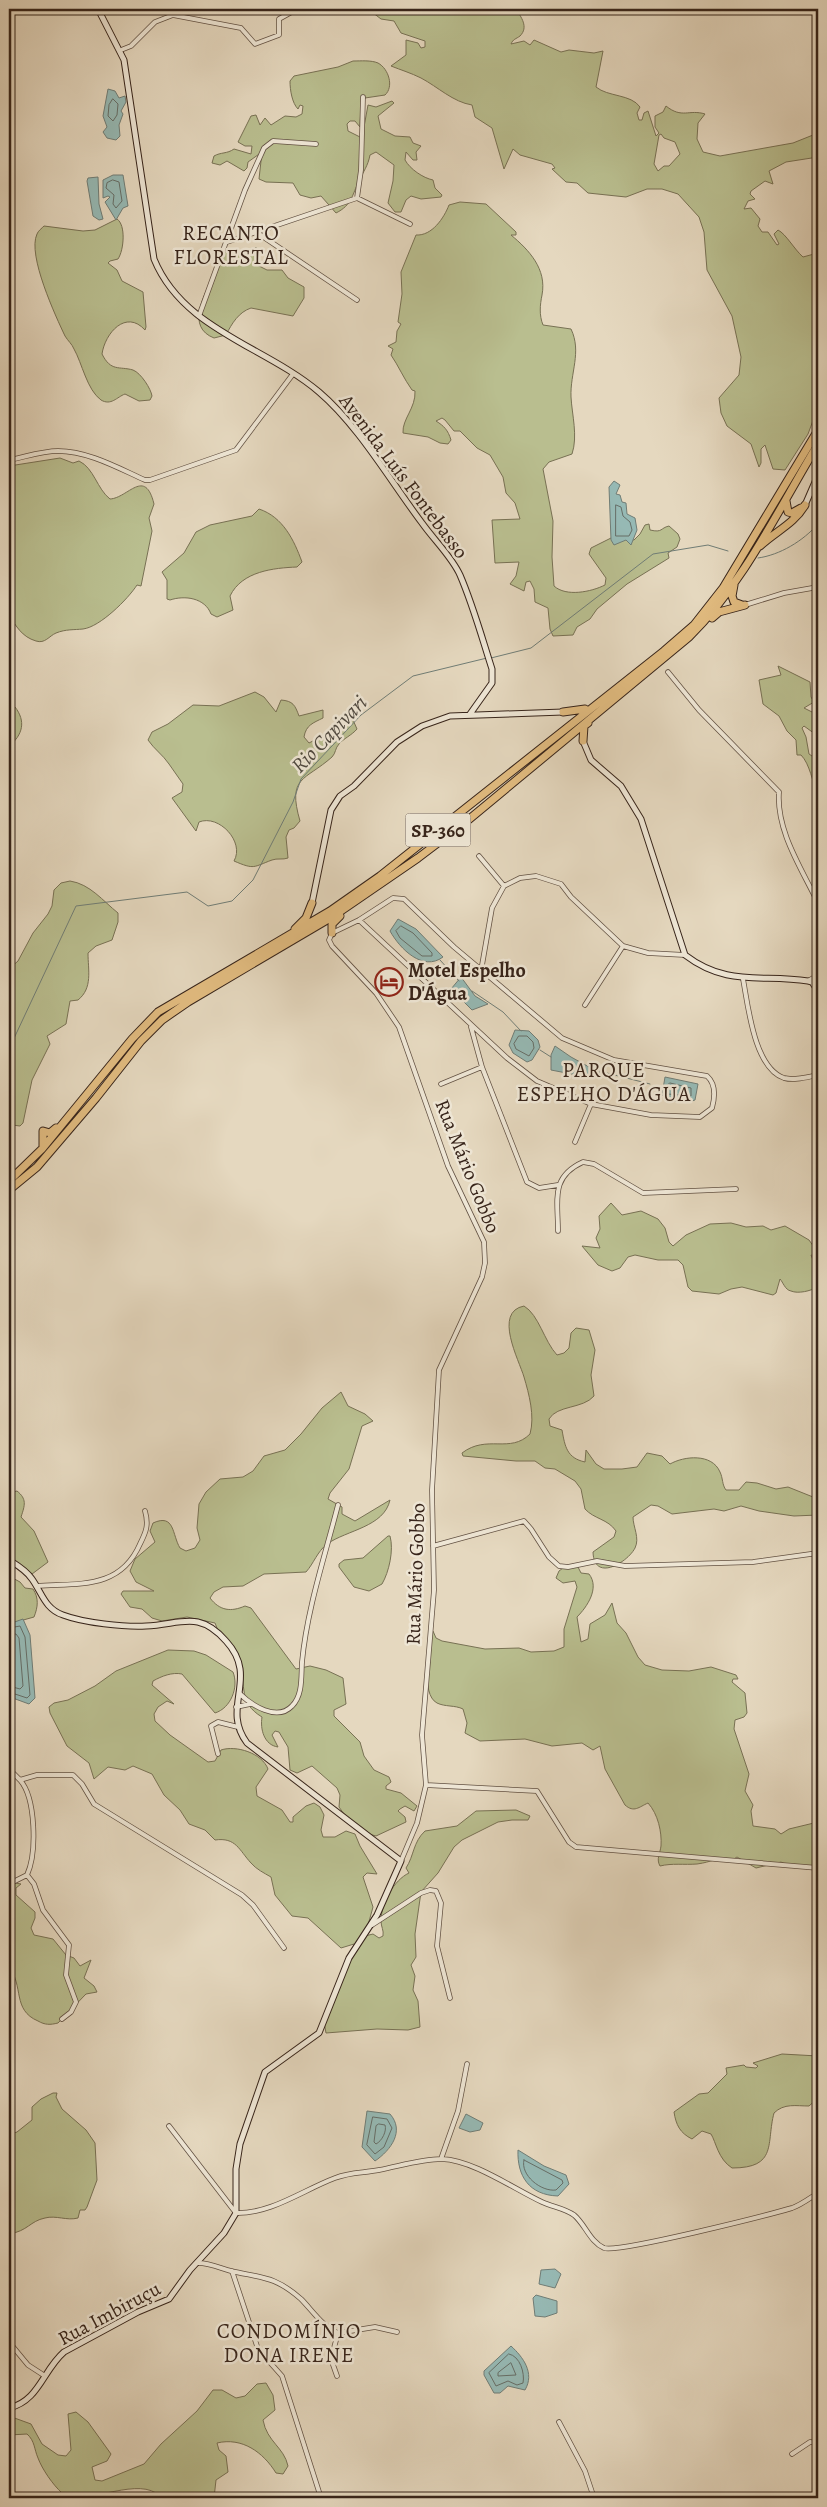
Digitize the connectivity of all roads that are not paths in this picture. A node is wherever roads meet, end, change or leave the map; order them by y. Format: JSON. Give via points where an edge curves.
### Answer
{"nodes":[{"id":1,"x":98,"y":9,"type":"edge"},
{"id":2,"x":297,"y":9,"type":"edge"},
{"id":3,"x":121,"y":50,"type":"junction"},
{"id":4,"x":363,"y":97,"type":"dead end"},
{"id":5,"x":316,"y":144,"type":"dead end"},
{"id":6,"x":358,"y":198,"type":"junction"},
{"id":7,"x":410,"y":224,"type":"dead end"},
{"id":8,"x":256,"y":232,"type":"junction"},
{"id":9,"x":227,"y":242,"type":"junction"},
{"id":10,"x":357,"y":300,"type":"dead end"},
{"id":11,"x":198,"y":316,"type":"junction"},
{"id":12,"x":292,"y":374,"type":"junction"},
{"id":13,"x":818,"y":430,"type":"edge"},
{"id":14,"x":818,"y":444,"type":"edge"},
{"id":15,"x":9,"y":460,"type":"edge"},
{"id":16,"x":818,"y":475,"type":"edge"},
{"id":17,"x":787,"y":497,"type":"junction"},
{"id":18,"x":805,"y":505,"type":"junction"},
{"id":19,"x":751,"y":556,"type":"junction"},
{"id":20,"x":735,"y":580,"type":"junction"},
{"id":21,"x":818,"y":587,"type":"edge"},
{"id":22,"x":745,"y":605,"type":"junction"},
{"id":23,"x":690,"y":637,"type":"junction"},
{"id":24,"x":668,"y":672,"type":"dead end"},
{"id":25,"x":608,"y":694,"type":"junction"},
{"id":26,"x":607,"y":704,"type":"junction"},
{"id":27,"x":563,"y":712,"type":"junction"},
{"id":28,"x":470,"y":714,"type":"junction"},
{"id":29,"x":554,"y":736,"type":"junction"},
{"id":30,"x":582,"y":741,"type":"junction"},
{"id":31,"x":559,"y":743,"type":"junction"},
{"id":32,"x":478,"y":856,"type":"dead end"},
{"id":33,"x":390,"y":878,"type":"junction"},
{"id":34,"x":504,"y":886,"type":"junction"},
{"id":35,"x":312,"y":903,"type":"junction"},
{"id":36,"x":818,"y":903,"type":"edge"},
{"id":37,"x":330,"y":911,"type":"junction"},
{"id":38,"x":359,"y":920,"type":"junction"},
{"id":39,"x":332,"y":932,"type":"junction"},
{"id":40,"x":290,"y":935,"type":"junction"},
{"id":41,"x":300,"y":937,"type":"junction"},
{"id":42,"x":623,"y":946,"type":"junction"},
{"id":43,"x":685,"y":955,"type":"junction"},
{"id":44,"x":481,"y":971,"type":"junction"},
{"id":45,"x":818,"y":974,"type":"edge"},
{"id":46,"x":743,"y":978,"type":"junction"},
{"id":47,"x":808,"y":981,"type":"junction"},
{"id":48,"x":818,"y":991,"type":"edge"},
{"id":49,"x":586,"y":1005,"type":"dead end"},
{"id":50,"x":471,"y":1024,"type":"junction"},
{"id":51,"x":482,"y":1067,"type":"junction"},
{"id":52,"x":818,"y":1074,"type":"edge"},
{"id":53,"x":441,"y":1084,"type":"dead end"},
{"id":54,"x":591,"y":1104,"type":"junction"},
{"id":55,"x":575,"y":1142,"type":"dead end"},
{"id":56,"x":9,"y":1181,"type":"edge"},
{"id":57,"x":558,"y":1185,"type":"junction"},
{"id":58,"x":736,"y":1189,"type":"dead end"},
{"id":59,"x":9,"y":1190,"type":"edge"},
{"id":60,"x":558,"y":1232,"type":"dead end"},
{"id":61,"x":338,"y":1505,"type":"dead end"},
{"id":62,"x":145,"y":1511,"type":"dead end"},
{"id":63,"x":433,"y":1546,"type":"junction"},
{"id":64,"x":818,"y":1553,"type":"edge"},
{"id":65,"x":9,"y":1560,"type":"edge"},
{"id":66,"x":37,"y":1586,"type":"junction"},
{"id":67,"x":239,"y":1693,"type":"junction"},
{"id":68,"x":250,"y":1704,"type":"junction"},
{"id":69,"x":236,"y":1707,"type":"junction"},
{"id":70,"x":238,"y":1727,"type":"junction"},
{"id":71,"x":218,"y":1754,"type":"dead end"},
{"id":72,"x":9,"y":1770,"type":"edge"},
{"id":73,"x":20,"y":1780,"type":"junction"},
{"id":74,"x":426,"y":1785,"type":"junction"},
{"id":75,"x":400,"y":1861,"type":"junction"},
{"id":76,"x":818,"y":1868,"type":"edge"},
{"id":77,"x":27,"y":1875,"type":"junction"},
{"id":78,"x":9,"y":1884,"type":"edge"},
{"id":79,"x":370,"y":1926,"type":"junction"},
{"id":80,"x":284,"y":1948,"type":"dead end"},
{"id":81,"x":450,"y":1998,"type":"dead end"},
{"id":82,"x":62,"y":2019,"type":"dead end"},
{"id":83,"x":467,"y":2064,"type":"dead end"},
{"id":84,"x":169,"y":2126,"type":"dead end"},
{"id":85,"x":441,"y":2159,"type":"junction"},
{"id":86,"x":818,"y":2193,"type":"edge"},
{"id":87,"x":236,"y":2213,"type":"junction"},
{"id":88,"x":198,"y":2263,"type":"junction"},
{"id":89,"x":232,"y":2271,"type":"junction"},
{"id":90,"x":397,"y":2332,"type":"dead end"},
{"id":91,"x":338,"y":2333,"type":"junction"},
{"id":92,"x":9,"y":2342,"type":"edge"},
{"id":93,"x":46,"y":2376,"type":"junction"},
{"id":94,"x":337,"y":2376,"type":"dead end"},
{"id":95,"x":9,"y":2408,"type":"edge"},
{"id":96,"x":559,"y":2422,"type":"dead end"},
{"id":97,"x":818,"y":2443,"type":"edge"},
{"id":98,"x":792,"y":2454,"type":"dead end"},
{"id":99,"x":321,"y":2498,"type":"edge"},
{"id":100,"x":594,"y":2498,"type":"edge"}],
"edges":[{"from":1,"to":3,"type":"street","name":"Avenida Luís Fontebasso"},
{"from":2,"to":3,"type":"street","via":[[279,19],[279,35],[255,44],[241,28],[173,15],[154,22],[131,46]]},
{"from":3,"to":11,"type":"street","name":"Avenida Luís Fontebasso","via":[[154,259],[172,292]]},
{"from":4,"to":6,"type":"street"},
{"from":5,"to":9,"type":"street","via":[[274,141],[264,148]]},
{"from":6,"to":7,"type":"street"},
{"from":6,"to":8,"type":"street"},
{"from":8,"to":9,"type":"street"},
{"from":8,"to":10,"type":"street"},
{"from":9,"to":11,"type":"street"},
{"from":11,"to":12,"type":"street","name":"Avenida Luís Fontebasso"},
{"from":12,"to":15,"type":"street","via":[[236,450],[150,480],[70,452],[56,451]]},
{"from":12,"to":28,"type":"street","name":"Avenida Luís Fontebasso","via":[[319,392],[340,412],[460,574],[492,669],[492,683]]},
{"from":13,"to":25,"type":"highway","number":"SP-360","via":[[723,588],[694,625]]},
{"from":14,"to":17,"type":"highway","number":"SP-360"},
{"from":16,"to":18,"type":"street"},
{"from":17,"to":18,"type":"highway","via":[[785,505],[788,512],[798,511]]},
{"from":17,"to":19,"type":"highway","number":"SP-360"},
{"from":18,"to":19,"type":"highway","via":[[798,517],[772,535]]},
{"from":19,"to":20,"type":"highway","number":"SP-360"},
{"from":20,"to":22,"type":"highway","via":[[734,602]]},
{"from":20,"to":23,"type":"highway","number":"SP-360"},
{"from":21,"to":22,"type":"street"},
{"from":22,"to":23,"type":"highway","via":[[719,612]]},
{"from":23,"to":26,"type":"highway","number":"SP-360"},
{"from":24,"to":36,"type":"street","via":[[699,710],[779,792],[778,808],[785,834]]},
{"from":25,"to":27,"type":"highway","via":[[580,711]]},
{"from":25,"to":29,"type":"highway","number":"SP-360"},
{"from":26,"to":30,"type":"highway","via":[[584,726]]},
{"from":26,"to":31,"type":"highway","number":"SP-360"},
{"from":27,"to":28,"type":"street"},
{"from":27,"to":29,"type":"highway","via":[[572,717]]},
{"from":28,"to":35,"type":"street","via":[[450,716],[422,726],[397,742],[340,796],[331,810]]},
{"from":29,"to":37,"type":"highway","number":"SP-360","via":[[380,876]]},
{"from":30,"to":31,"type":"highway","via":[[577,731]]},
{"from":30,"to":43,"type":"street","via":[[590,760],[621,786],[641,818]]},
{"from":31,"to":33,"type":"highway","number":"SP-360","via":[[467,820]]},
{"from":32,"to":34,"type":"street"},
{"from":33,"to":39,"type":"highway","via":[[336,919]]},
{"from":33,"to":41,"type":"highway","number":"SP-360"},
{"from":34,"to":42,"type":"street","via":[[520,878],[536,876],[561,884]]},
{"from":34,"to":44,"type":"street","via":[[492,908]]},
{"from":35,"to":37,"type":"highway","via":[[318,914]]},
{"from":35,"to":40,"type":"highway","via":[[306,918]]},
{"from":37,"to":40,"type":"highway","number":"SP-360"},
{"from":38,"to":39,"type":"street"},
{"from":38,"to":44,"type":"street","via":[[393,898],[404,899]]},
{"from":38,"to":50,"type":"street"},
{"from":39,"to":41,"type":"highway","via":[[322,928]]},
{"from":39,"to":63,"type":"street","name":"Rua Mário Gobbo","via":[[329,940],[332,946],[376,994],[398,1028],[448,1166],[484,1242],[482,1277],[439,1370],[432,1490]]},
{"from":40,"to":56,"type":"highway","number":"SP-360","via":[[158,1012],[53,1131],[44,1131],[42,1149]]},
{"from":41,"to":59,"type":"highway","number":"SP-360","via":[[162,1020],[37,1167]]},
{"from":42,"to":43,"type":"street","via":[[648,953]]},
{"from":42,"to":49,"type":"street"},
{"from":43,"to":46,"type":"street","via":[[702,968]]},
{"from":44,"to":54,"type":"street","via":[[562,1038],[614,1060],[707,1076],[714,1088],[712,1108],[700,1117],[651,1115]]},
{"from":45,"to":47,"type":"street"},
{"from":46,"to":47,"type":"street"},
{"from":46,"to":52,"type":"street","via":[[753,1030],[765,1062],[783,1077],[795,1079]]},
{"from":47,"to":48,"type":"street"},
{"from":50,"to":51,"type":"street"},
{"from":50,"to":54,"type":"street","via":[[537,1081]]},
{"from":51,"to":53,"type":"street"},
{"from":51,"to":57,"type":"street","via":[[528,1182],[539,1188]]},
{"from":54,"to":55,"type":"street"},
{"from":57,"to":58,"type":"street","via":[[565,1173],[584,1162],[594,1164],[643,1192]]},
{"from":57,"to":60,"type":"street"},
{"from":61,"to":68,"type":"street","via":[[304,1649],[297,1701],[284,1712]]},
{"from":62,"to":66,"type":"street","via":[[148,1528],[138,1551],[119,1572],[99,1582]]},
{"from":63,"to":64,"type":"street","via":[[524,1521],[549,1558],[559,1566],[568,1567],[597,1561],[625,1566],[753,1562]]},
{"from":63,"to":74,"type":"street","name":"Rua Mário Gobbo","via":[[433,1608],[422,1735]]},
{"from":65,"to":66,"type":"street","via":[[23,1569]]},
{"from":66,"to":67,"type":"street","via":[[48,1606],[74,1618],[133,1626],[191,1620],[207,1624],[226,1640],[238,1659],[242,1674]]},
{"from":67,"to":68,"type":"street"},
{"from":67,"to":69,"type":"street"},
{"from":68,"to":69,"type":"street"},
{"from":69,"to":70,"type":"street"},
{"from":70,"to":71,"type":"street","via":[[218,1722],[212,1724]]},
{"from":70,"to":75,"type":"street","via":[[247,1743]]},
{"from":72,"to":73,"type":"street"},
{"from":73,"to":77,"type":"street","via":[[28,1793],[33,1813],[32,1860]]},
{"from":73,"to":80,"type":"street","via":[[37,1775],[73,1775],[94,1804],[242,1895],[269,1925]]},
{"from":74,"to":75,"type":"street","name":"Rua Mário Gobbo","via":[[417,1823]]},
{"from":74,"to":76,"type":"street","via":[[537,1791],[569,1842],[576,1847]]},
{"from":75,"to":79,"type":"street","name":"Rua Mário Gobbo"},
{"from":77,"to":78,"type":"street"},
{"from":77,"to":82,"type":"street","via":[[34,1884],[43,1910],[70,1945],[66,1975],[76,2002]]},
{"from":79,"to":81,"type":"street","via":[[421,1893],[436,1891],[441,1903],[437,1946]]},
{"from":79,"to":87,"type":"street","name":"Rua Mário Gobbo","via":[[349,1958],[319,2033],[265,2072],[240,2144],[236,2169]]},
{"from":83,"to":85,"type":"street","via":[[458,2111]]},
{"from":84,"to":87,"type":"street"},
{"from":85,"to":86,"type":"street","via":[[463,2164],[568,2211],[597,2242],[610,2249],[795,2207]]},
{"from":85,"to":87,"type":"street","via":[[352,2172],[272,2206]]},
{"from":87,"to":88,"type":"street","name":"Rua Imbiruçu","via":[[224,2233]]},
{"from":88,"to":89,"type":"street"},
{"from":88,"to":93,"type":"street","name":"Rua Imbiruçu","via":[[174,2295],[76,2344],[57,2357]]},
{"from":89,"to":91,"type":"street","via":[[278,2282]]},
{"from":89,"to":99,"type":"street","via":[[258,2349],[282,2376]]},
{"from":90,"to":91,"type":"street","via":[[375,2327]]},
{"from":91,"to":94,"type":"street","via":[[331,2359]]},
{"from":92,"to":93,"type":"street","via":[[28,2365]]},
{"from":93,"to":95,"type":"street","name":"Rua Imbiruçu","via":[[31,2398]]},
{"from":96,"to":100,"type":"street","via":[[585,2471]]},
{"from":97,"to":98,"type":"street","via":[[810,2442]]}]}
